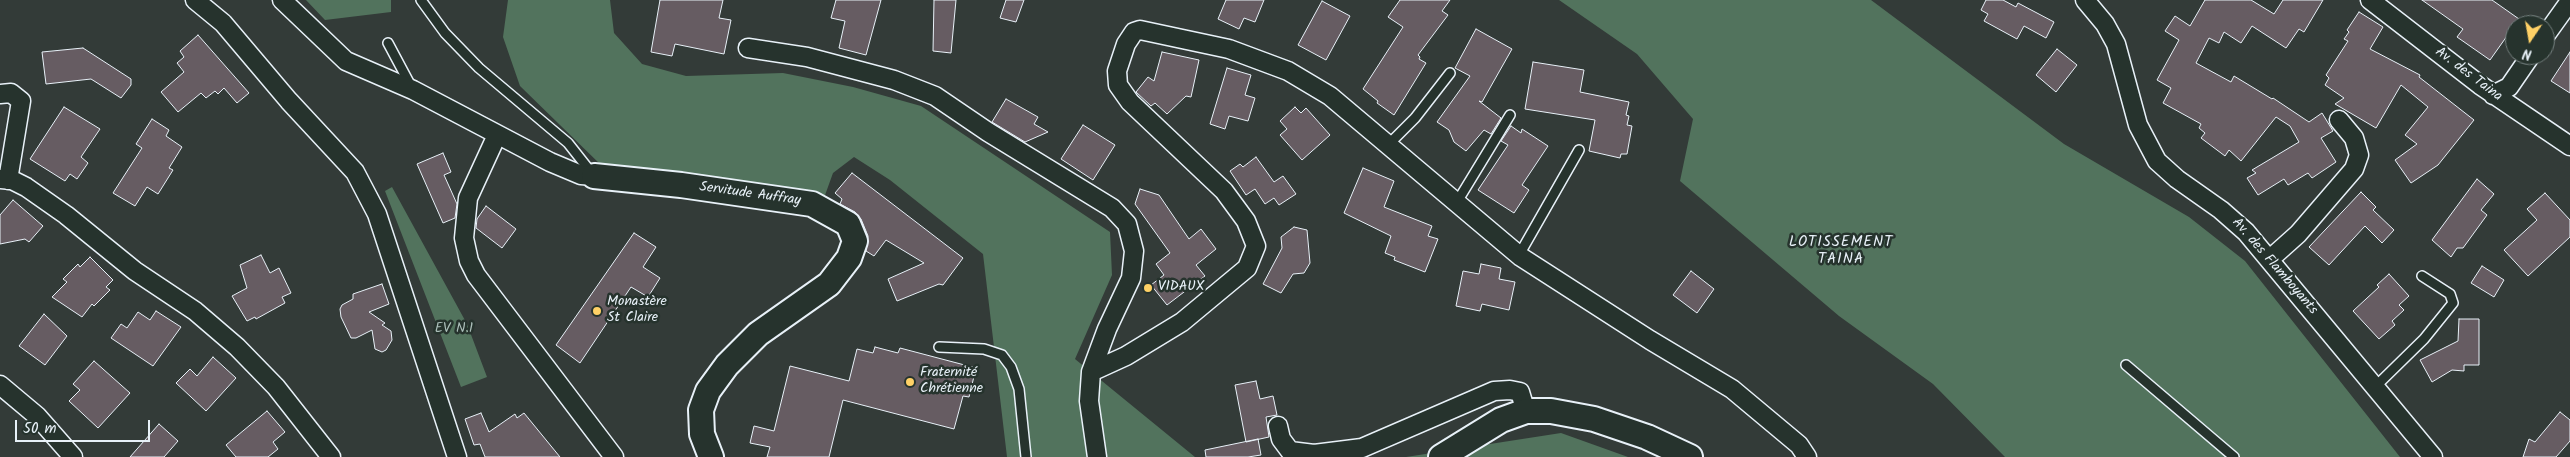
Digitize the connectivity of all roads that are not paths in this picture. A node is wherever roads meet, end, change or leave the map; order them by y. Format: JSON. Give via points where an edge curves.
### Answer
{"nodes":[{"id":1,"x":196,"y":0,"type":"edge"},
{"id":2,"x":282,"y":0,"type":"edge"},
{"id":3,"x":421,"y":0,"type":"edge"},
{"id":4,"x":2085,"y":0,"type":"edge"},
{"id":5,"x":2370,"y":0,"type":"edge"},
{"id":6,"x":2570,"y":1,"type":"edge"},
{"id":7,"x":2555,"y":22,"type":"edge"},
{"id":8,"x":388,"y":43,"type":"dead end"},
{"id":9,"x":748,"y":48,"type":"dead end"},
{"id":10,"x":2525,"y":65,"type":"edge"},
{"id":11,"x":1450,"y":73,"type":"dead end"},
{"id":12,"x":413,"y":90,"type":"junction"},
{"id":13,"x":0,"y":94,"type":"edge"},
{"id":14,"x":2493,"y":95,"type":"junction"},
{"id":15,"x":1510,"y":116,"type":"dead end"},
{"id":16,"x":2339,"y":120,"type":"dead end"},
{"id":17,"x":497,"y":134,"type":"junction"},
{"id":18,"x":1388,"y":145,"type":"junction"},
{"id":19,"x":2570,"y":146,"type":"edge"},
{"id":20,"x":1579,"y":150,"type":"dead end"},
{"id":21,"x":594,"y":176,"type":"junction"},
{"id":22,"x":4,"y":179,"type":"edge"},
{"id":23,"x":1456,"y":202,"type":"junction"},
{"id":24,"x":1519,"y":254,"type":"junction"},
{"id":25,"x":2270,"y":259,"type":"junction"},
{"id":26,"x":2422,"y":276,"type":"dead end"},
{"id":27,"x":939,"y":346,"type":"dead end"},
{"id":28,"x":2126,"y":365,"type":"dead end"},
{"id":29,"x":1091,"y":372,"type":"junction"},
{"id":30,"x":0,"y":385,"type":"edge"},
{"id":31,"x":2376,"y":386,"type":"junction"},
{"id":32,"x":1526,"y":412,"type":"junction"},
{"id":33,"x":1278,"y":426,"type":"dead end"},
{"id":34,"x":73,"y":457,"type":"edge"},
{"id":35,"x":331,"y":457,"type":"edge"},
{"id":36,"x":457,"y":457,"type":"edge"},
{"id":37,"x":614,"y":457,"type":"edge"},
{"id":38,"x":711,"y":457,"type":"edge"},
{"id":39,"x":1026,"y":457,"type":"edge"},
{"id":40,"x":1097,"y":457,"type":"edge"},
{"id":41,"x":1441,"y":457,"type":"edge"},
{"id":42,"x":1690,"y":457,"type":"edge"},
{"id":43,"x":1807,"y":457,"type":"edge"},
{"id":44,"x":2234,"y":457,"type":"edge"},
{"id":45,"x":2434,"y":457,"type":"edge"}],
"edges":[{"from":1,"to":36,"type":"street","via":[[223,23],[355,172],[378,214]]},
{"from":2,"to":12,"type":"street","via":[[346,61]]},
{"from":3,"to":21,"type":"lane","via":[[445,33],[501,87],[568,142]]},
{"from":4,"to":25,"type":"street","name":"Av. des Flamboyants","via":[[2105,24],[2116,44],[2138,125],[2157,161],[2176,179],[2226,213]]},
{"from":5,"to":14,"type":"street","name":"Av. des Taina"},
{"from":6,"to":7,"type":"street"},
{"from":8,"to":12,"type":"lane"},
{"from":9,"to":29,"type":"street","via":[[807,57],[894,80],[935,96],[1112,208],[1127,224],[1134,251],[1131,278]]},
{"from":10,"to":14,"type":"street","via":[[2509,87]]},
{"from":11,"to":18,"type":"lane","via":[[1415,118]]},
{"from":12,"to":17,"type":"street"},
{"from":13,"to":22,"type":"street","via":[[11,93],[21,101]]},
{"from":14,"to":19,"type":"street","name":"Av. des Taina"},
{"from":15,"to":23,"type":"lane"},
{"from":16,"to":25,"type":"street","via":[[2354,138],[2359,155],[2354,169],[2298,234]]},
{"from":17,"to":21,"type":"street","via":[[550,162],[581,175]]},
{"from":17,"to":37,"type":"street","via":[[468,198],[464,238],[469,261],[476,275]]},
{"from":18,"to":23,"type":"street"},
{"from":18,"to":29,"type":"street","via":[[1330,96],[1288,71],[1229,49],[1147,31],[1134,32],[1119,64],[1118,85],[1130,102],[1224,191],[1246,221],[1256,246],[1247,268],[1189,316],[1126,356]]},
{"from":20,"to":24,"type":"lane"},
{"from":21,"to":38,"type":"street","name":"Servitude Auffray","via":[[812,204],[848,224],[856,241],[849,258],[829,284],[758,334],[727,365],[708,391],[701,410],[702,434]]},
{"from":22,"to":35,"type":"street","via":[[26,187],[135,271],[195,310],[276,387]]},
{"from":23,"to":24,"type":"street"},
{"from":24,"to":43,"type":"street","via":[[1650,340],[1732,389],[1799,445]]},
{"from":25,"to":31,"type":"street","name":"Av. des Flamboyants"},
{"from":26,"to":31,"type":"lane","via":[[2450,294],[2453,303],[2424,339]]},
{"from":27,"to":39,"type":"lane","via":[[984,349],[1002,356],[1011,366],[1019,389]]},
{"from":28,"to":44,"type":"lane"},
{"from":29,"to":40,"type":"street","via":[[1089,401]]},
{"from":30,"to":34,"type":"street","via":[[37,416]]},
{"from":31,"to":45,"type":"street","name":"Av. des Flamboyants"},
{"from":32,"to":33,"type":"street","via":[[1520,392],[1494,390],[1362,448],[1314,454],[1290,451]]},
{"from":32,"to":41,"type":"street","via":[[1501,420]]},
{"from":32,"to":42,"type":"street","via":[[1551,411],[1594,419],[1647,437]]}]}
